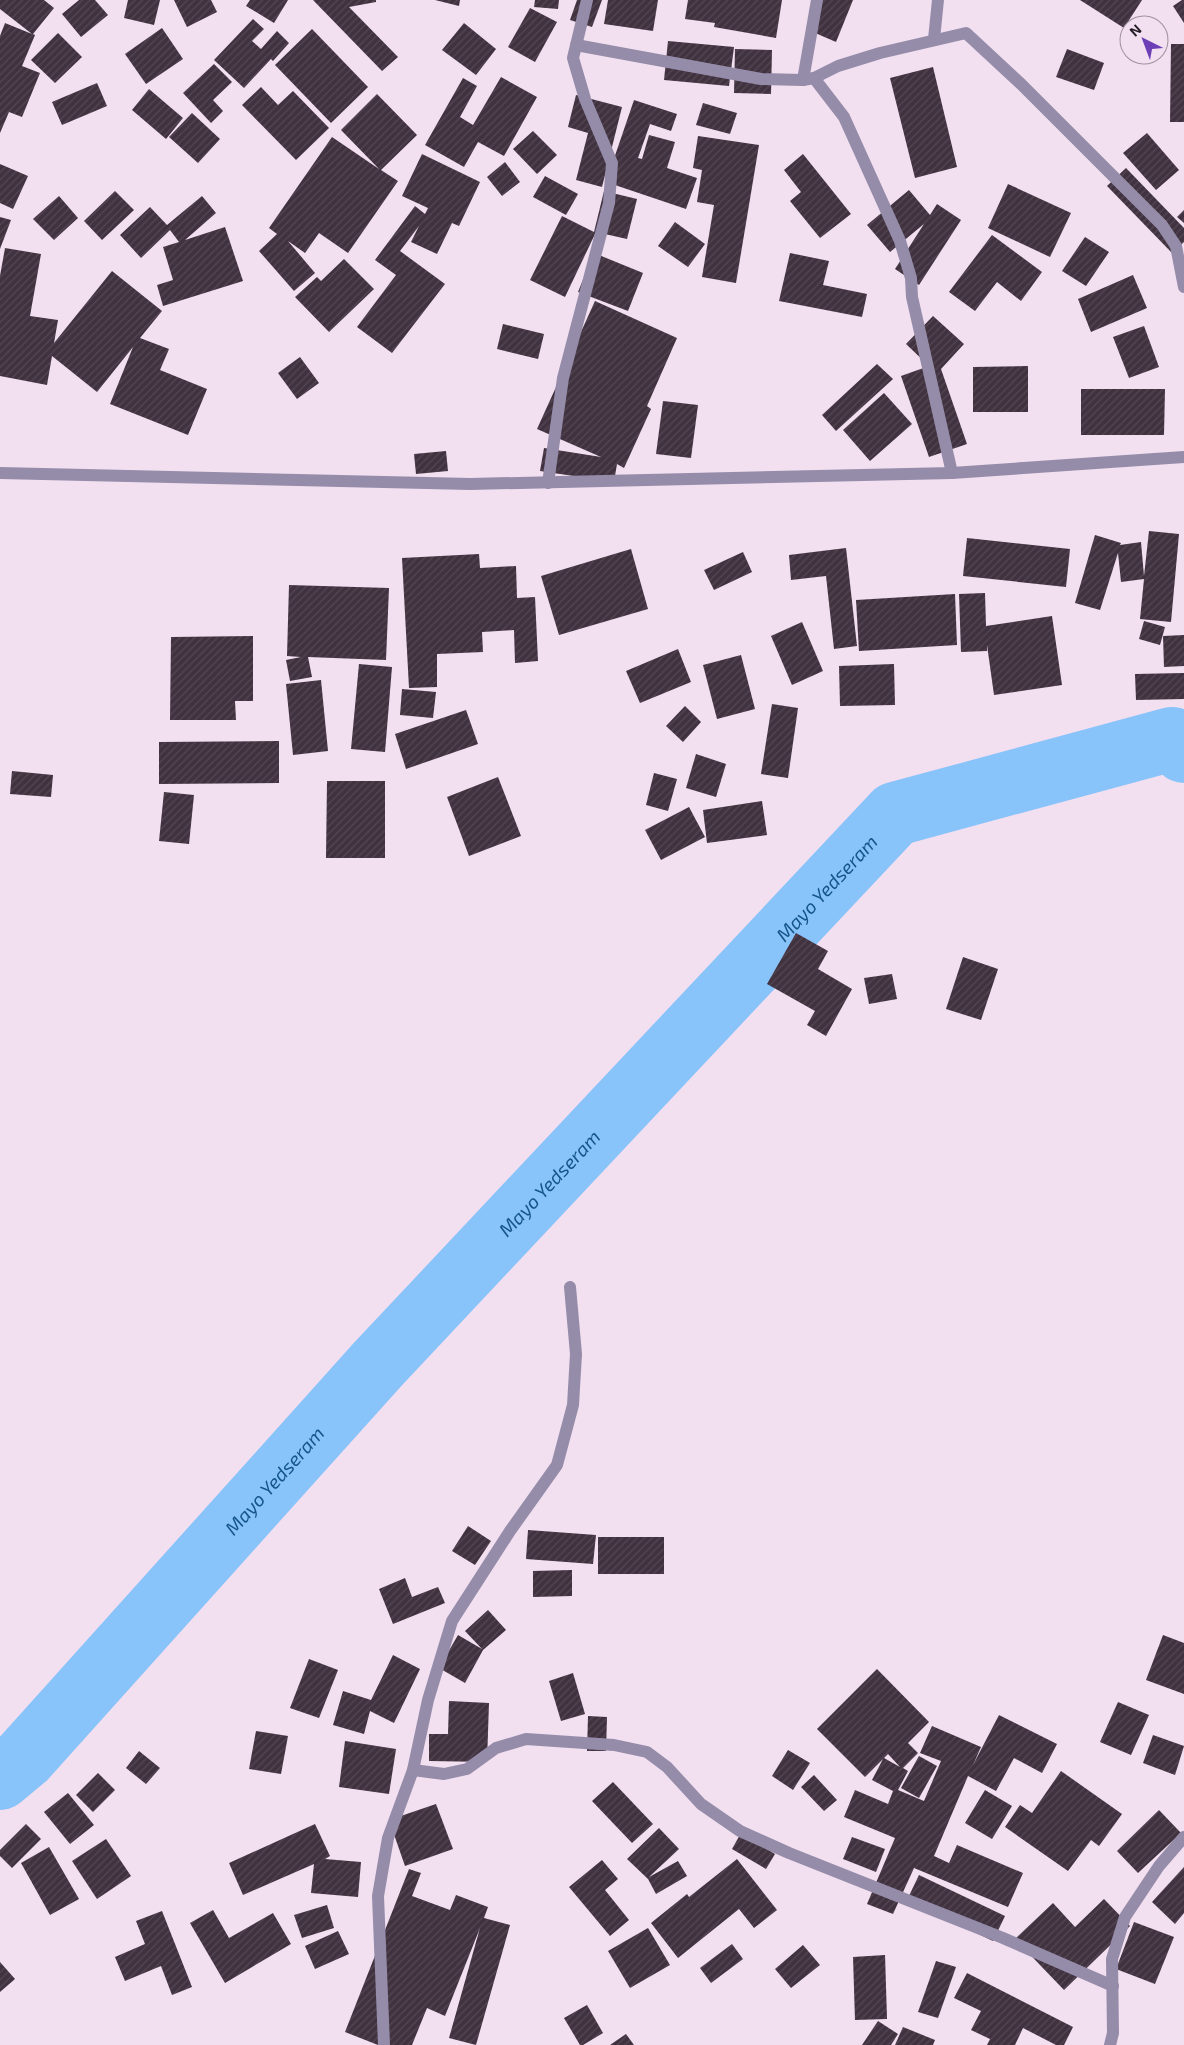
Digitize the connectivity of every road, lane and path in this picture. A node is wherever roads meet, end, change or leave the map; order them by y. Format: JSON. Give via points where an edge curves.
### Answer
{"nodes":[{"id":1,"x":587,"y":0,"type":"edge"},
{"id":2,"x":817,"y":0,"type":"edge"},
{"id":3,"x":938,"y":0,"type":"edge"},
{"id":4,"x":934,"y":39,"type":"junction"},
{"id":5,"x":576,"y":45,"type":"junction"},
{"id":6,"x":809,"y":79,"type":"junction"},
{"id":7,"x":1182,"y":266,"type":"edge"},
{"id":8,"x":1184,"y":288,"type":"edge"},
{"id":9,"x":1184,"y":458,"type":"edge"},
{"id":10,"x":0,"y":473,"type":"edge"},
{"id":11,"x":952,"y":473,"type":"junction"},
{"id":12,"x":548,"y":483,"type":"junction"},
{"id":13,"x":570,"y":1287,"type":"dead end"},
{"id":14,"x":413,"y":1770,"type":"junction"},
{"id":15,"x":1184,"y":1837,"type":"edge"},
{"id":16,"x":1113,"y":1986,"type":"junction"},
{"id":17,"x":384,"y":2045,"type":"edge"},
{"id":18,"x":1110,"y":2045,"type":"edge"}],
"edges":[{"from":1,"to":5,"type":"street"},
{"from":2,"to":6,"type":"street"},
{"from":3,"to":4,"type":"street"},
{"from":4,"to":6,"type":"street","via":[[838,66]]},
{"from":4,"to":7,"type":"street","via":[[966,33],[1162,225],[1176,246]]},
{"from":5,"to":6,"type":"street","via":[[761,79]]},
{"from":5,"to":12,"type":"street","via":[[573,58],[585,99],[612,163],[609,203],[563,378]]},
{"from":6,"to":11,"type":"street","via":[[844,117],[900,241],[912,278],[912,297]]},
{"from":7,"to":8,"type":"street"},
{"from":9,"to":11,"type":"street"},
{"from":10,"to":12,"type":"street"},
{"from":11,"to":12,"type":"street"},
{"from":13,"to":14,"type":"street","via":[[576,1354],[573,1405],[557,1465],[452,1621],[428,1700]]},
{"from":14,"to":16,"type":"street","via":[[444,1774],[467,1769],[496,1748],[526,1739],[614,1745],[647,1752],[666,1767],[700,1804],[740,1831]]},
{"from":14,"to":17,"type":"street","via":[[388,1838],[378,1896]]},
{"from":15,"to":16,"type":"street","via":[[1159,1866],[1125,1917],[1112,1959]]},
{"from":16,"to":18,"type":"street"}]}
